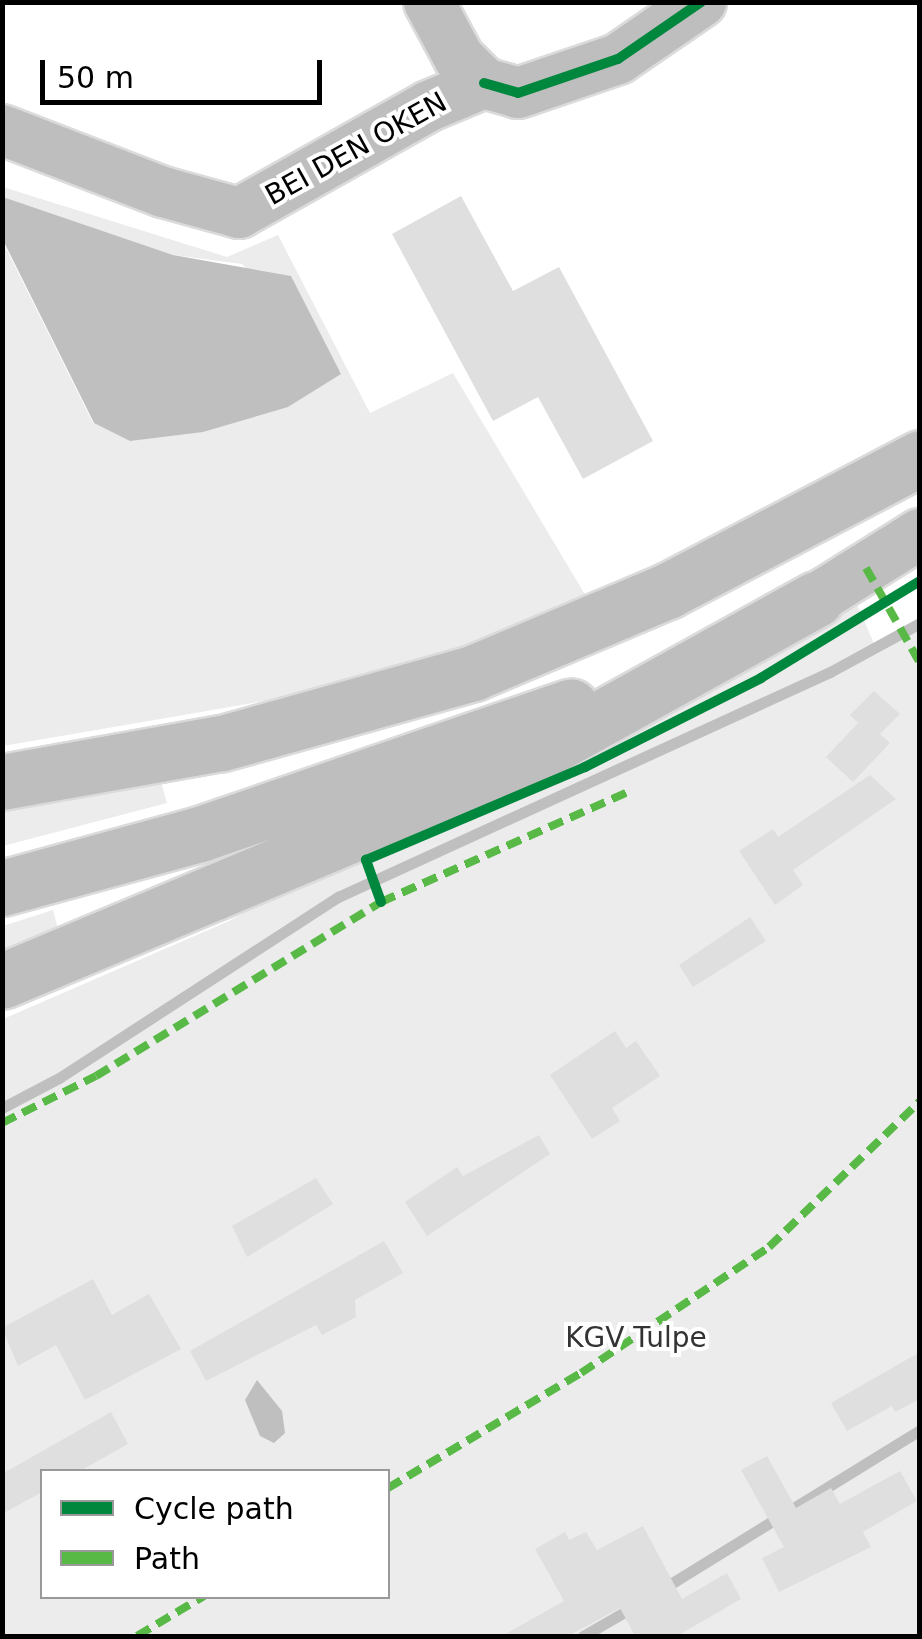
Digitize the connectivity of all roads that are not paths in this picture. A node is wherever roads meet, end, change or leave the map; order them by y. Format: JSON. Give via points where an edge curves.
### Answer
{"nodes":[{"id":1,"x":429,"y":2,"type":"edge"},
{"id":2,"x":701,"y":2,"type":"edge"},
{"id":3,"x":484,"y":82,"type":"junction"},
{"id":4,"x":2,"y":130,"type":"edge"},
{"id":5,"x":920,"y":458,"type":"edge"},
{"id":6,"x":920,"y":466,"type":"edge"},
{"id":7,"x":920,"y":534,"type":"edge"},
{"id":8,"x":816,"y":599,"type":"junction"},
{"id":9,"x":412,"y":758,"type":"junction"},
{"id":10,"x":2,"y":782,"type":"edge"},
{"id":11,"x":2,"y":888,"type":"edge"},
{"id":12,"x":2,"y":981,"type":"edge"}],
"edges":[{"from":1,"to":3,"type":"street","name":"BEI DEN OKEN","via":[[458,58]]},
{"from":2,"to":3,"type":"street","via":[[618,59],[518,93]]},
{"from":3,"to":4,"type":"street","name":"BEI DEN OKEN","via":[[428,106],[239,213],[163,192]]},
{"from":5,"to":10,"type":"highway","via":[[667,591],[473,673],[222,742]]},
{"from":6,"to":9,"type":"highway","via":[[788,558]]},
{"from":7,"to":8,"type":"street"},
{"from":8,"to":9,"type":"highway","via":[[564,710]]},
{"from":8,"to":12,"type":"highway","via":[[514,766]]},
{"from":9,"to":11,"type":"highway","via":[[200,834]]}]}
